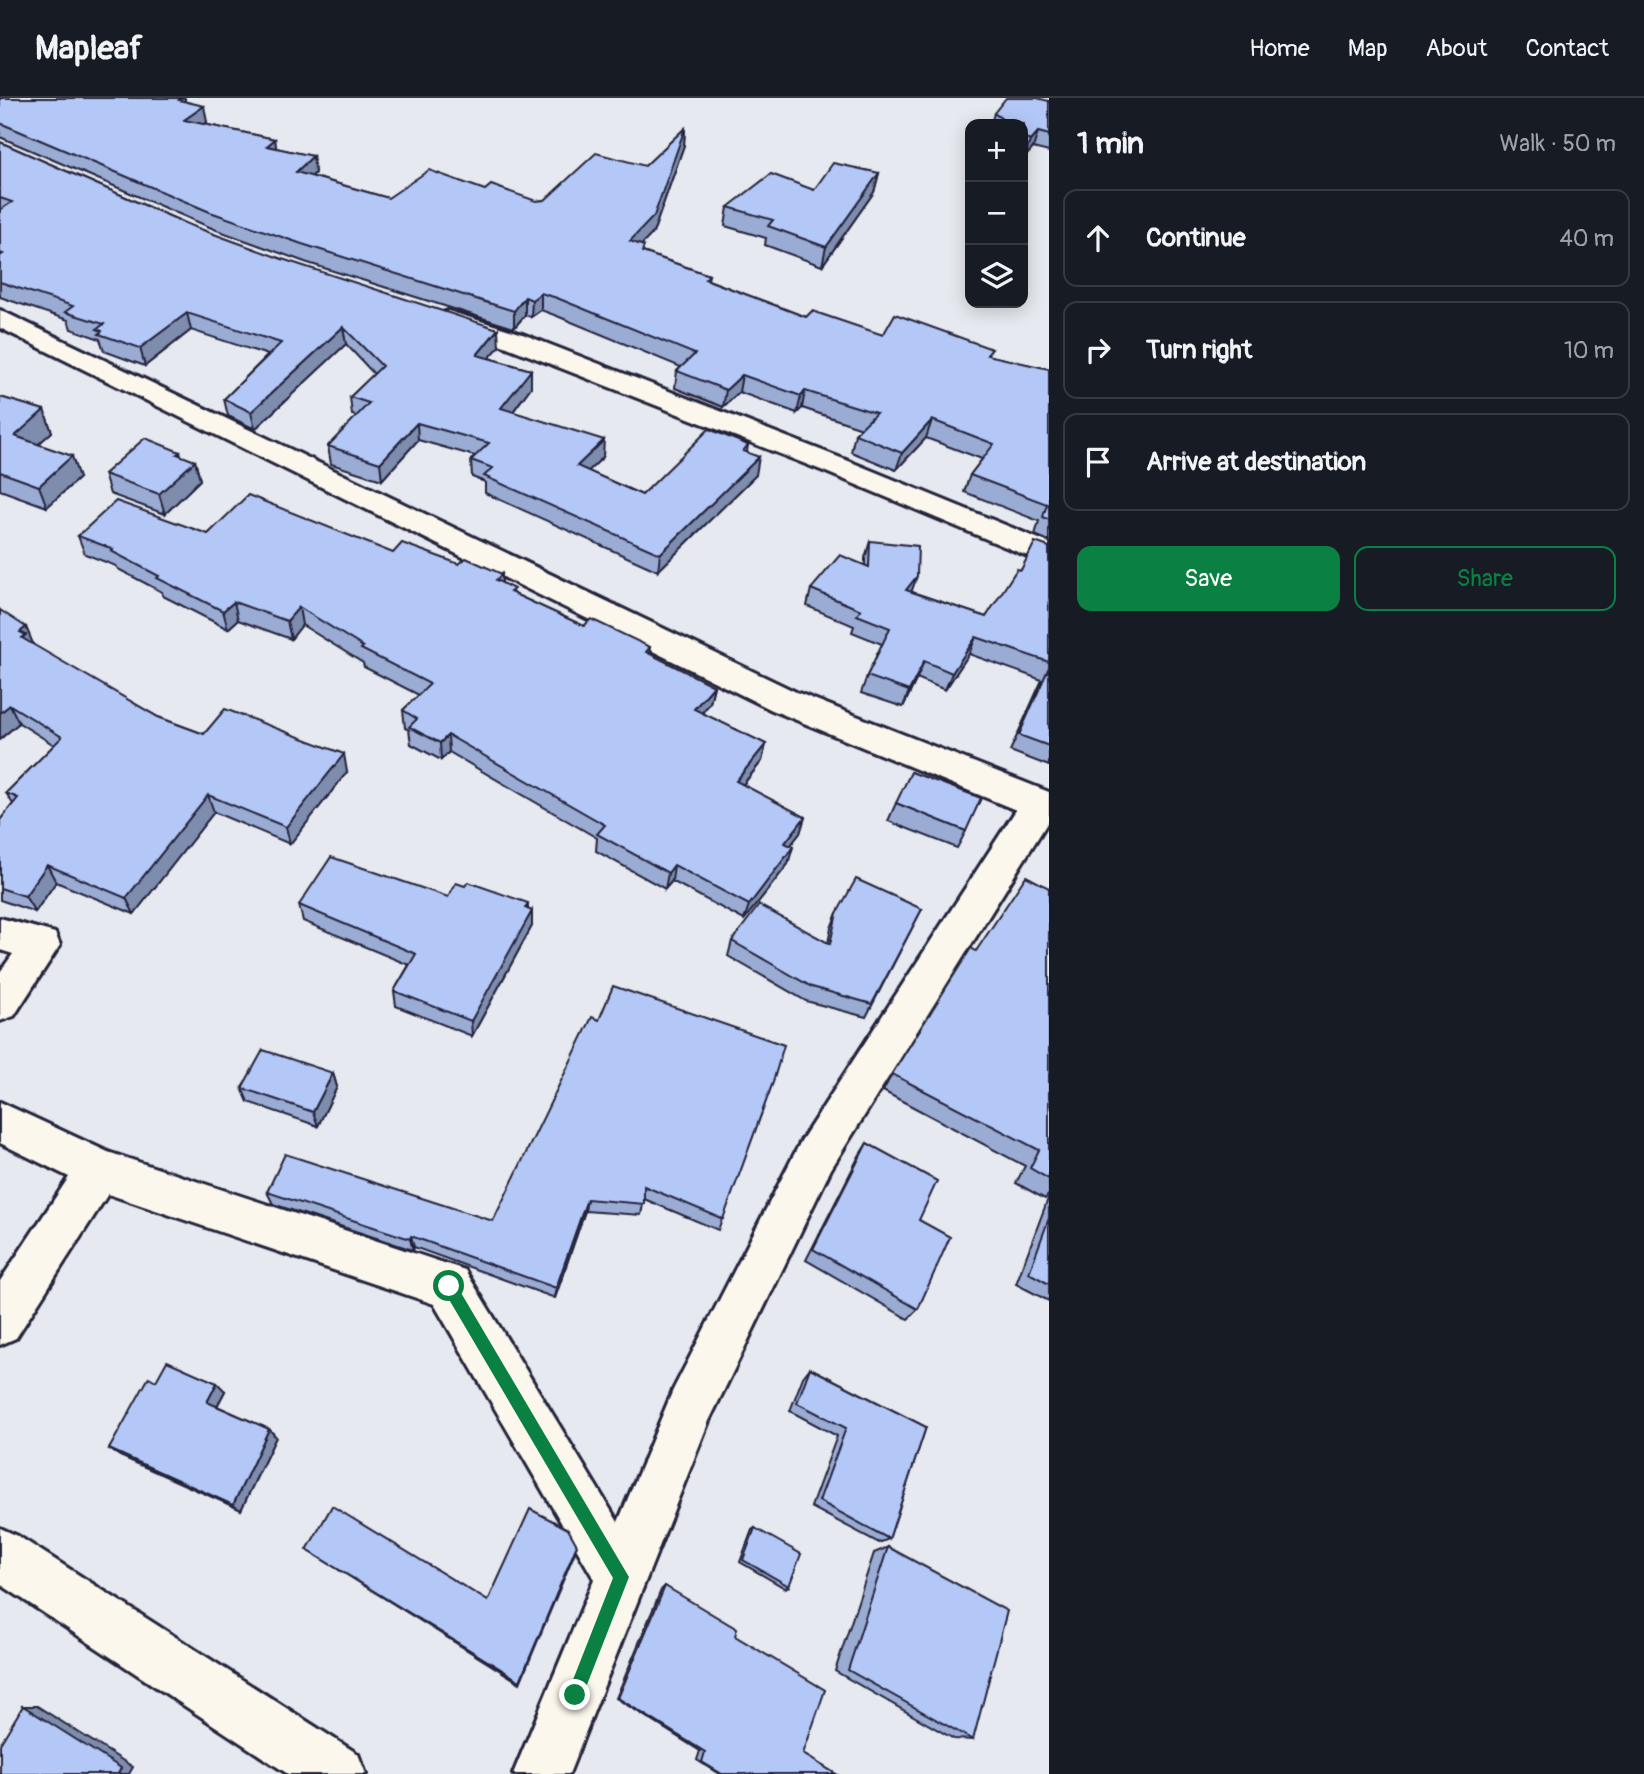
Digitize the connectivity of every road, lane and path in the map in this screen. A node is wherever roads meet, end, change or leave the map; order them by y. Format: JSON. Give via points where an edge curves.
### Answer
{"nodes":[{"id":1,"x":422,"y":310,"type":"edge"},
{"id":2,"x":0,"y":318,"type":"edge"},
{"id":3,"x":1049,"y":555,"type":"edge"},
{"id":4,"x":1044,"y":805,"type":"edge"},
{"id":5,"x":0,"y":934,"type":"edge"},
{"id":6,"x":0,"y":1004,"type":"edge"},
{"id":7,"x":0,"y":1122,"type":"edge"},
{"id":8,"x":99,"y":1170,"type":"junction"},
{"id":9,"x":0,"y":1322,"type":"edge"},
{"id":10,"x":0,"y":1554,"type":"edge"},
{"id":11,"x":621,"y":1577,"type":"junction"},
{"id":12,"x":338,"y":1774,"type":"edge"},
{"id":13,"x":541,"y":1774,"type":"edge"}],
"edges":[{"from":1,"to":3,"type":"street","via":[[511,339]]},
{"from":2,"to":4,"type":"street","via":[[783,701]]},
{"from":4,"to":11,"type":"street","via":[[816,1155],[690,1407]]},
{"from":5,"to":6,"type":"street","via":[[41,945]]},
{"from":7,"to":8,"type":"street"},
{"from":8,"to":9,"type":"street"},
{"from":8,"to":11,"type":"street","via":[[449,1286]]},
{"from":10,"to":12,"type":"street"},
{"from":11,"to":13,"type":"street"}]}
